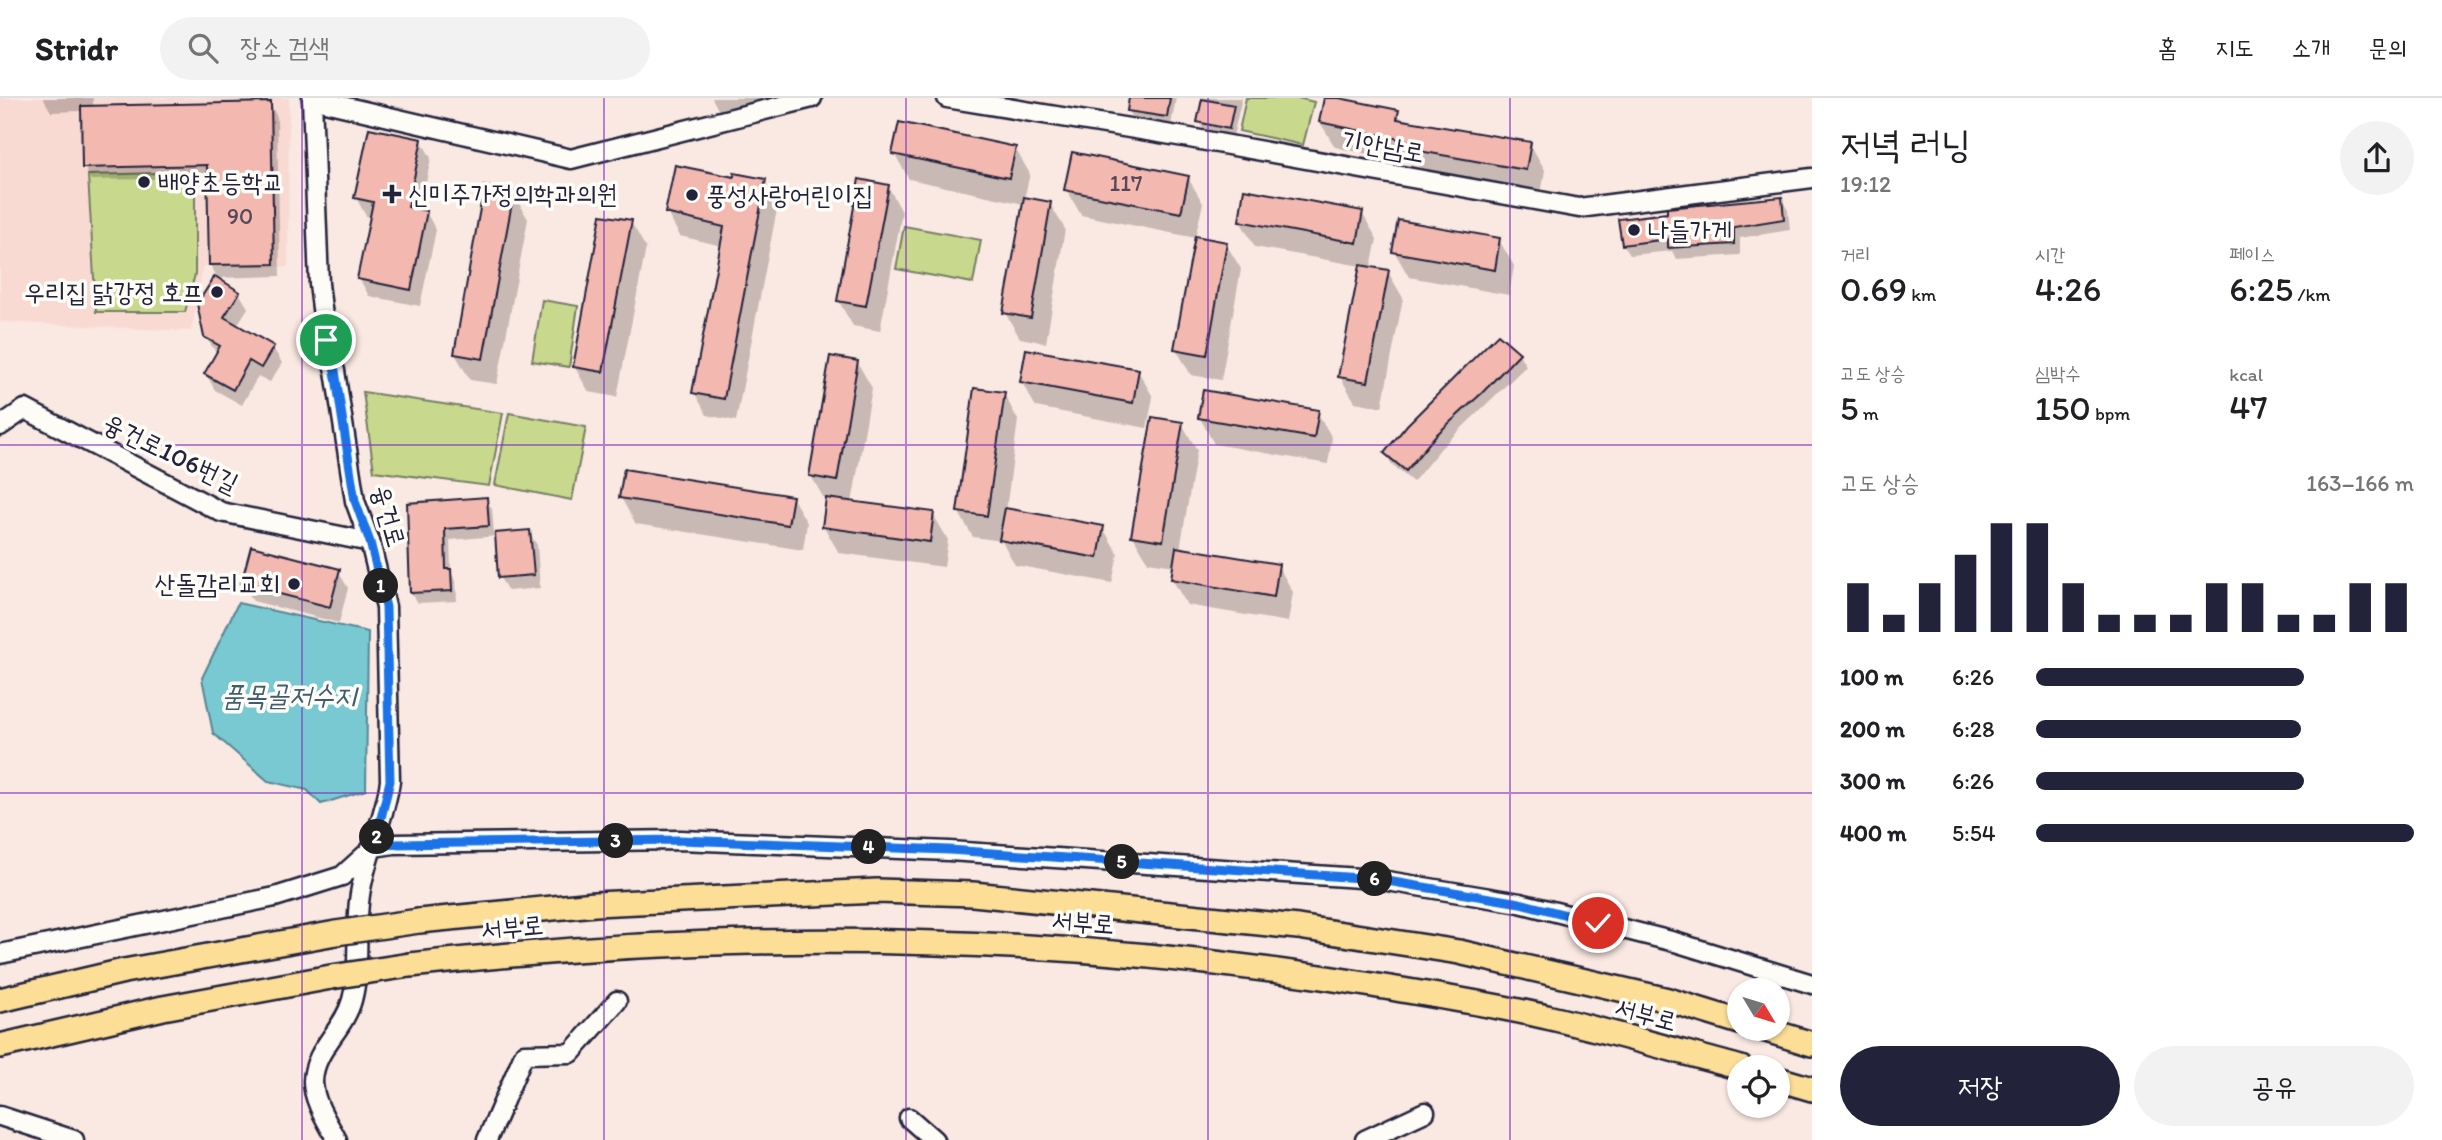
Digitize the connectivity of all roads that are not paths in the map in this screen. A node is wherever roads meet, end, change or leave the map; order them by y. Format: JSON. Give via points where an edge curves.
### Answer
{"nodes":[{"id":1,"x":312,"y":98,"type":"edge"},
{"id":2,"x":812,"y":98,"type":"edge"},
{"id":3,"x":947,"y":98,"type":"edge"},
{"id":4,"x":1812,"y":178,"type":"edge"},
{"id":5,"x":0,"y":426,"type":"edge"},
{"id":6,"x":370,"y":542,"type":"junction"},
{"id":7,"x":374,"y":847,"type":"junction"},
{"id":8,"x":0,"y":954,"type":"edge"},
{"id":9,"x":1812,"y":984,"type":"edge"},
{"id":10,"x":0,"y":1000,"type":"edge"},
{"id":11,"x":617,"y":1001,"type":"dead end"},
{"id":12,"x":1727,"y":1018,"type":"edge"},
{"id":13,"x":1790,"y":1037,"type":"edge"},
{"id":14,"x":1812,"y":1044,"type":"edge"},
{"id":15,"x":0,"y":1046,"type":"edge"},
{"id":16,"x":1727,"y":1064,"type":"edge"},
{"id":17,"x":1790,"y":1083,"type":"edge"},
{"id":18,"x":1812,"y":1089,"type":"edge"},
{"id":19,"x":1425,"y":1112,"type":"dead end"},
{"id":20,"x":0,"y":1116,"type":"edge"},
{"id":21,"x":909,"y":1118,"type":"dead end"},
{"id":22,"x":74,"y":1140,"type":"edge"},
{"id":23,"x":337,"y":1140,"type":"edge"},
{"id":24,"x":487,"y":1140,"type":"edge"},
{"id":25,"x":934,"y":1140,"type":"edge"},
{"id":26,"x":1364,"y":1140,"type":"edge"}],
"edges":[{"from":1,"to":2,"type":"street","via":[[571,159]]},
{"from":1,"to":6,"type":"street","name":"융건로","via":[[318,284],[355,501]]},
{"from":3,"to":4,"type":"street","name":"기안남로","via":[[1579,208]]},
{"from":5,"to":6,"type":"street","name":"융건로106번길","via":[[25,409],[221,512]]},
{"from":6,"to":7,"type":"street","name":"융건로","via":[[386,607],[390,781]]},
{"from":7,"to":8,"type":"street","via":[[342,876],[275,897]]},
{"from":7,"to":9,"type":"street","via":[[680,840],[949,850],[1375,879],[1520,903],[1675,942]]},
{"from":7,"to":23,"type":"street","name":"융건로","via":[[361,884],[352,999],[344,1022],[318,1059],[313,1082]]},
{"from":10,"to":12,"type":"main road","name":"서부로","bridge":true,"via":[[124,971],[419,921],[595,904],[877,891],[972,894],[1298,928],[1459,952]]},
{"from":11,"to":24,"type":"street","via":[[571,1053],[524,1054]]},
{"from":13,"to":14,"type":"main road"},
{"from":15,"to":16,"type":"main road","name":"서부로","bridge":true,"via":[[176,1005],[410,965],[589,948],[891,940],[1223,963],[1550,1018]]},
{"from":17,"to":18,"type":"main road"},
{"from":19,"to":26,"type":"street"},
{"from":20,"to":22,"type":"street"},
{"from":21,"to":25,"type":"street"}]}
